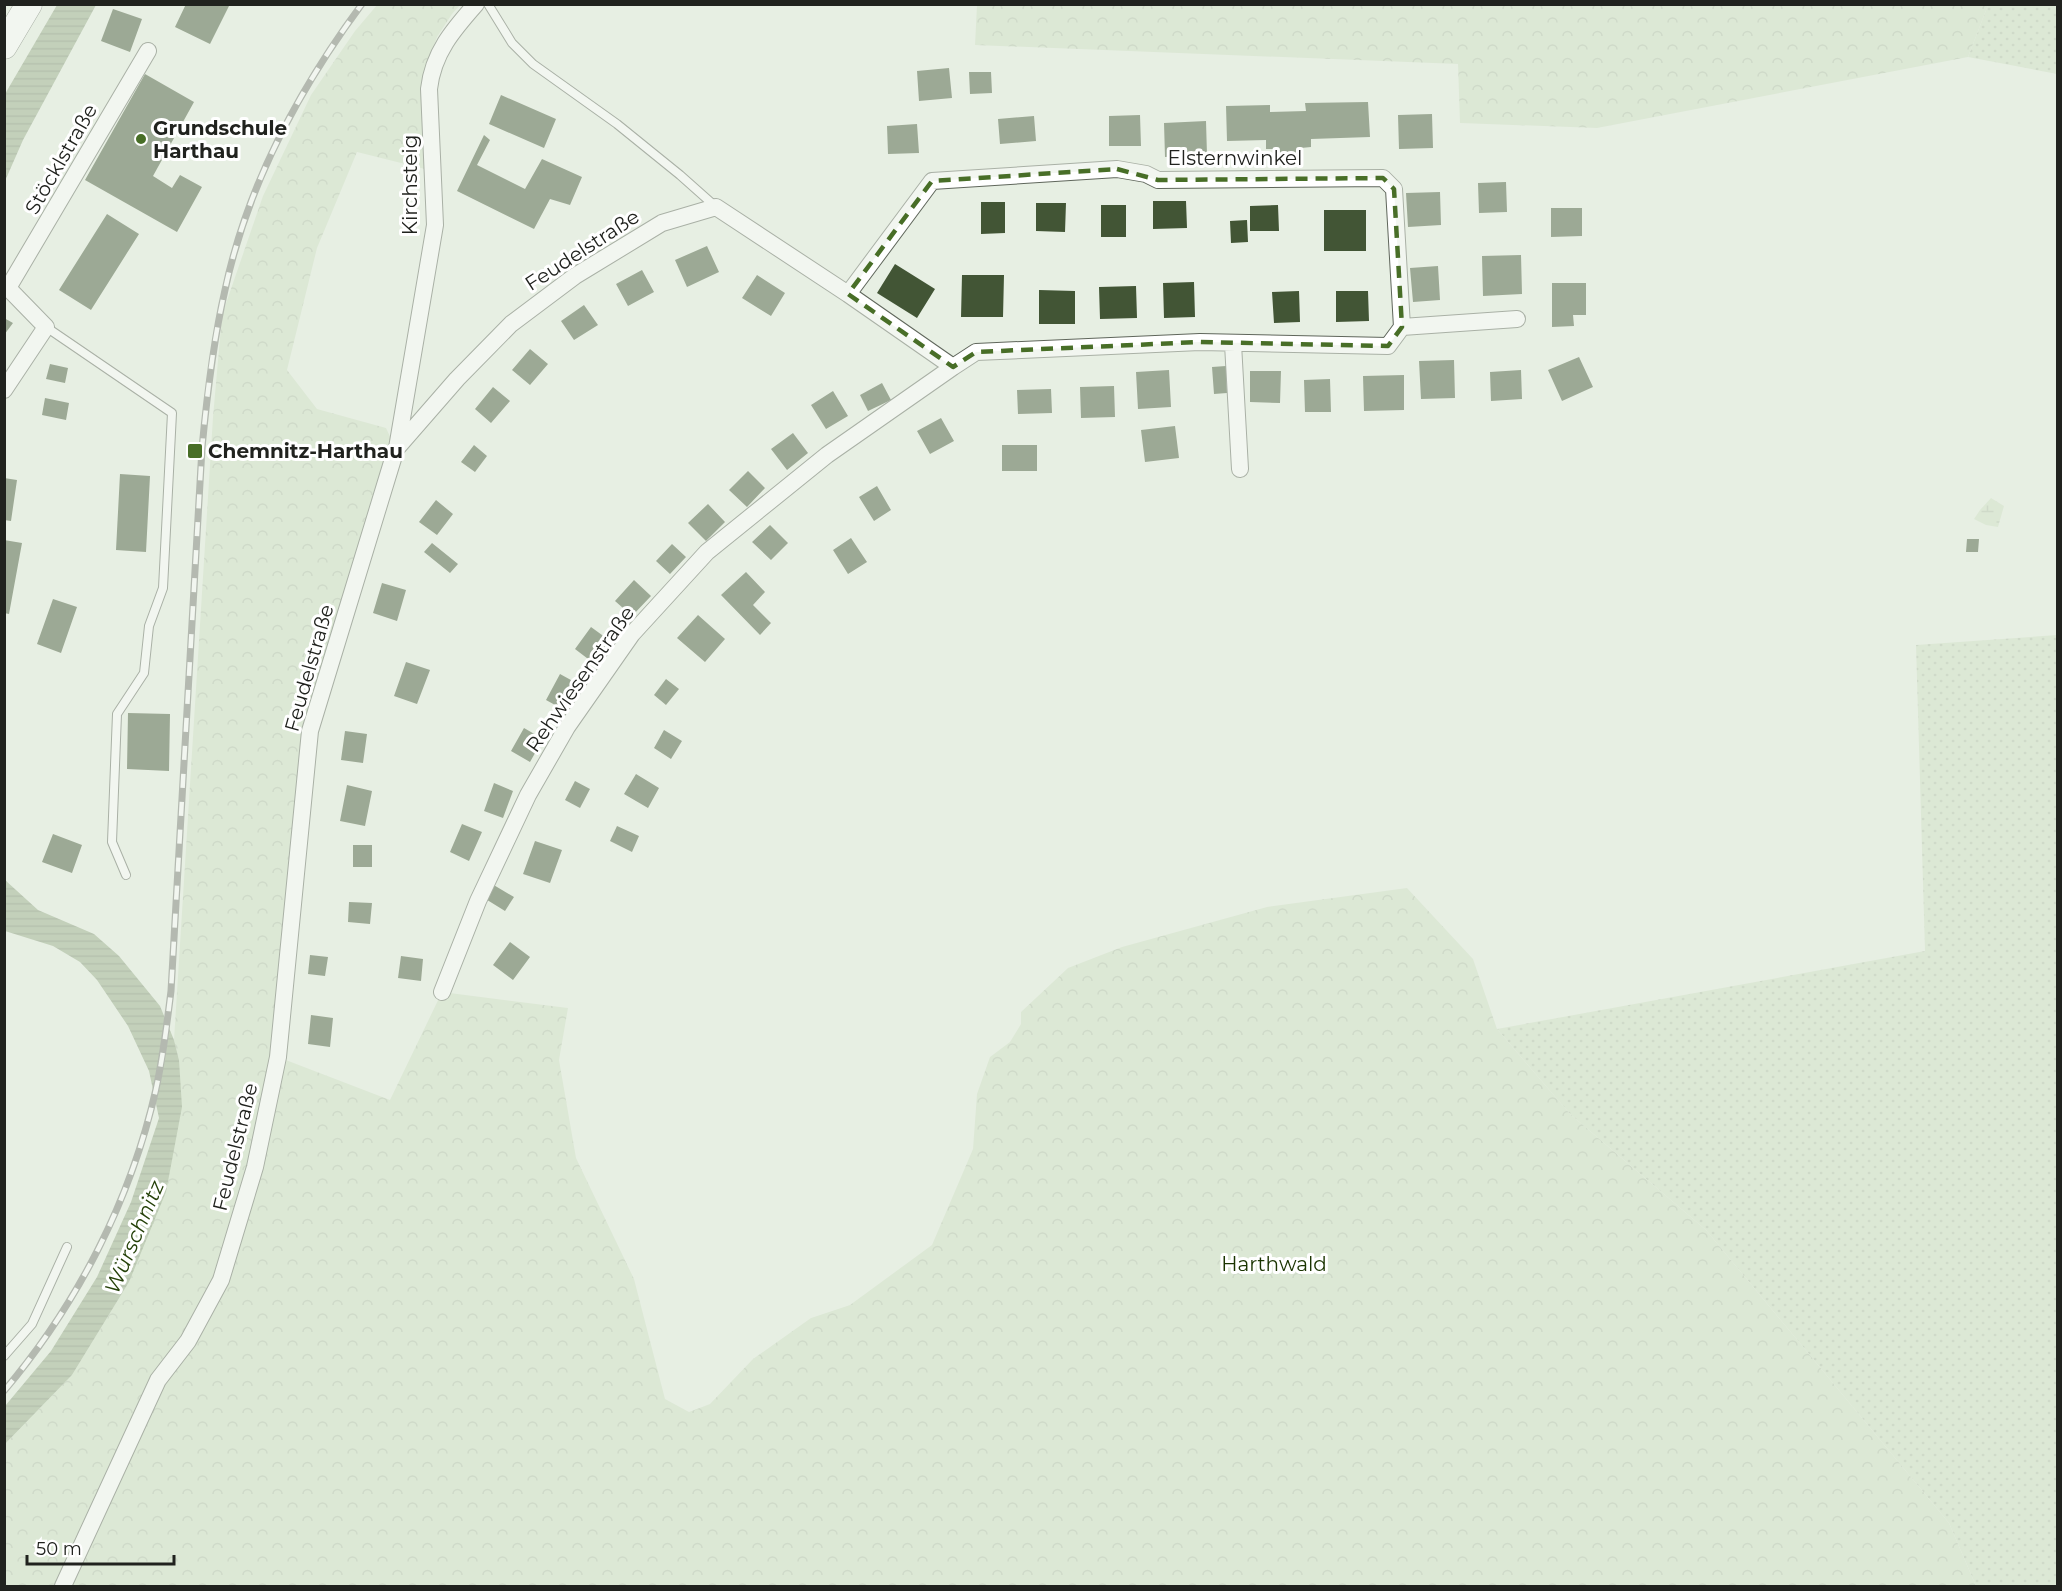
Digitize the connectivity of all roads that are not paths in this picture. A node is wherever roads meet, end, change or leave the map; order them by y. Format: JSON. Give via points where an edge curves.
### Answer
{"nodes":[{"id":1,"x":29,"y":4,"type":"edge"},
{"id":2,"x":476,"y":4,"type":"edge"},
{"id":3,"x":488,"y":4,"type":"edge"},
{"id":4,"x":4,"y":46,"type":"edge"},
{"id":5,"x":148,"y":51,"type":"dead end"},
{"id":6,"x":716,"y":207,"type":"junction"},
{"id":7,"x":6,"y":288,"type":"edge"},
{"id":8,"x":848,"y":294,"type":"junction"},
{"id":9,"x":1517,"y":319,"type":"dead end"},
{"id":10,"x":46,"y":327,"type":"junction"},
{"id":11,"x":1402,"y":327,"type":"junction"},
{"id":12,"x":1233,"y":344,"type":"junction"},
{"id":13,"x":953,"y":367,"type":"junction"},
{"id":14,"x":4,"y":390,"type":"edge"},
{"id":15,"x":396,"y":448,"type":"junction"},
{"id":16,"x":1240,"y":469,"type":"dead end"},
{"id":17,"x":126,"y":875,"type":"dead end"},
{"id":18,"x":442,"y":992,"type":"dead end"},
{"id":19,"x":67,"y":1247,"type":"dead end"},
{"id":20,"x":4,"y":1356,"type":"edge"},
{"id":21,"x":63,"y":1587,"type":"edge"}],
"edges":[{"from":1,"to":4,"type":"main road"},
{"from":2,"to":15,"type":"street","name":"Kirchsteig","via":[[441,48],[430,74],[435,225]]},
{"from":3,"to":6,"type":"lane","via":[[512,43],[533,64],[617,124]]},
{"from":5,"to":7,"type":"street","name":"Stöcklstraße"},
{"from":6,"to":8,"type":"street"},
{"from":6,"to":15,"type":"street","name":"Feudelstraße","via":[[662,223],[575,276],[511,324]]},
{"from":7,"to":10,"type":"street"},
{"from":8,"to":11,"type":"street","name":"Elsternwinkel","via":[[932,181],[1117,169],[1158,180],[1383,178],[1394,189]]},
{"from":8,"to":13,"type":"street"},
{"from":9,"to":11,"type":"street"},
{"from":10,"to":14,"type":"street"},
{"from":10,"to":17,"type":"lane","via":[[172,413],[163,588],[148,626],[144,673],[117,714],[112,842]]},
{"from":11,"to":12,"type":"street","via":[[1388,346]]},
{"from":12,"to":13,"type":"street","via":[[1200,342],[976,352]]},
{"from":12,"to":16,"type":"street"},
{"from":13,"to":18,"type":"street","name":"Rehwiesenstraße","via":[[826,455],[707,552],[632,634],[567,727],[528,795],[477,901]]},
{"from":15,"to":21,"type":"street","name":"Feudelstraße","via":[[310,731],[278,1057],[255,1167],[221,1280],[188,1341],[158,1380]]},
{"from":19,"to":20,"type":"lane","via":[[32,1324]]}]}
